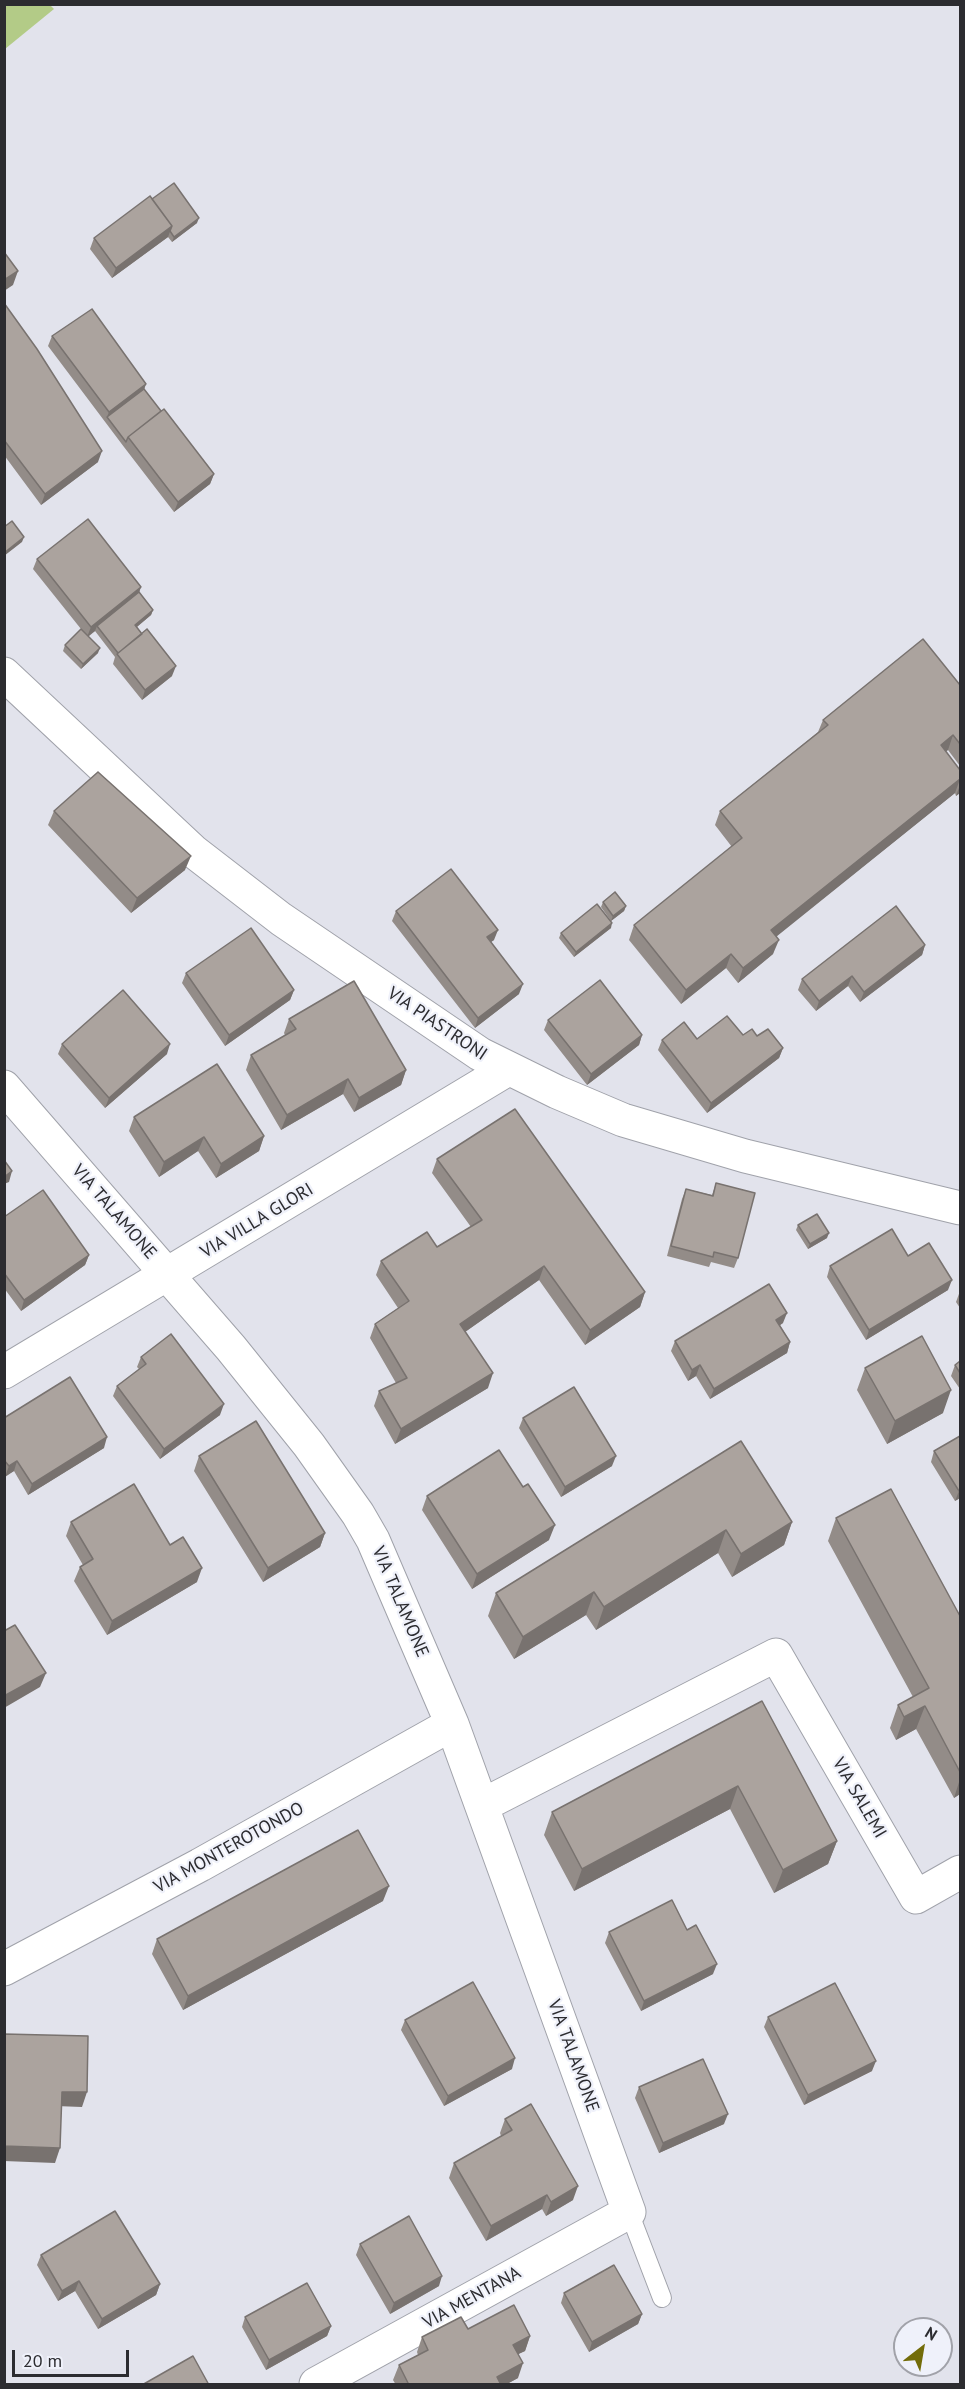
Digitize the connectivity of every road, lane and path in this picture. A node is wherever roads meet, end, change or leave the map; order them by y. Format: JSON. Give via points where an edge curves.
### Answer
{"nodes":[{"id":1,"x":4,"y":674,"type":"edge"},
{"id":2,"x":508,"y":1069,"type":"junction"},
{"id":3,"x":4,"y":1087,"type":"edge"},
{"id":4,"x":960,"y":1208,"type":"edge"},
{"id":5,"x":168,"y":1275,"type":"junction"},
{"id":6,"x":4,"y":1371,"type":"edge"},
{"id":7,"x":452,"y":1724,"type":"junction"},
{"id":8,"x":483,"y":1805,"type":"junction"},
{"id":9,"x":960,"y":1872,"type":"edge"},
{"id":10,"x":4,"y":1969,"type":"edge"},
{"id":11,"x":629,"y":2212,"type":"junction"},
{"id":12,"x":662,"y":2298,"type":"dead end"},
{"id":13,"x":316,"y":2385,"type":"edge"}],
"edges":[{"from":1,"to":2,"type":"street","name":"VIA PIASTRONI","via":[[193,851],[281,919]]},
{"from":2,"to":4,"type":"street","name":"VIA PIASTRONI","via":[[623,1120],[745,1156]]},
{"from":2,"to":5,"type":"street","name":"VIA VILLA GLORI"},
{"from":3,"to":5,"type":"street","name":"VIA TALAMONE"},
{"from":5,"to":6,"type":"street","name":"VIA VILLA GLORI"},
{"from":5,"to":7,"type":"street","name":"VIA TALAMONE","via":[[309,1445],[358,1514]]},
{"from":7,"to":8,"type":"street","name":"VIA TALAMONE"},
{"from":7,"to":10,"type":"street","name":"VIA MONTEROTONDO"},
{"from":8,"to":9,"type":"street","name":"VIA SALEMI","via":[[776,1655],[916,1897]]},
{"from":8,"to":11,"type":"street","name":"VIA TALAMONE"},
{"from":11,"to":12,"type":"lane"},
{"from":11,"to":13,"type":"street","name":"VIA MENTANA"}]}
